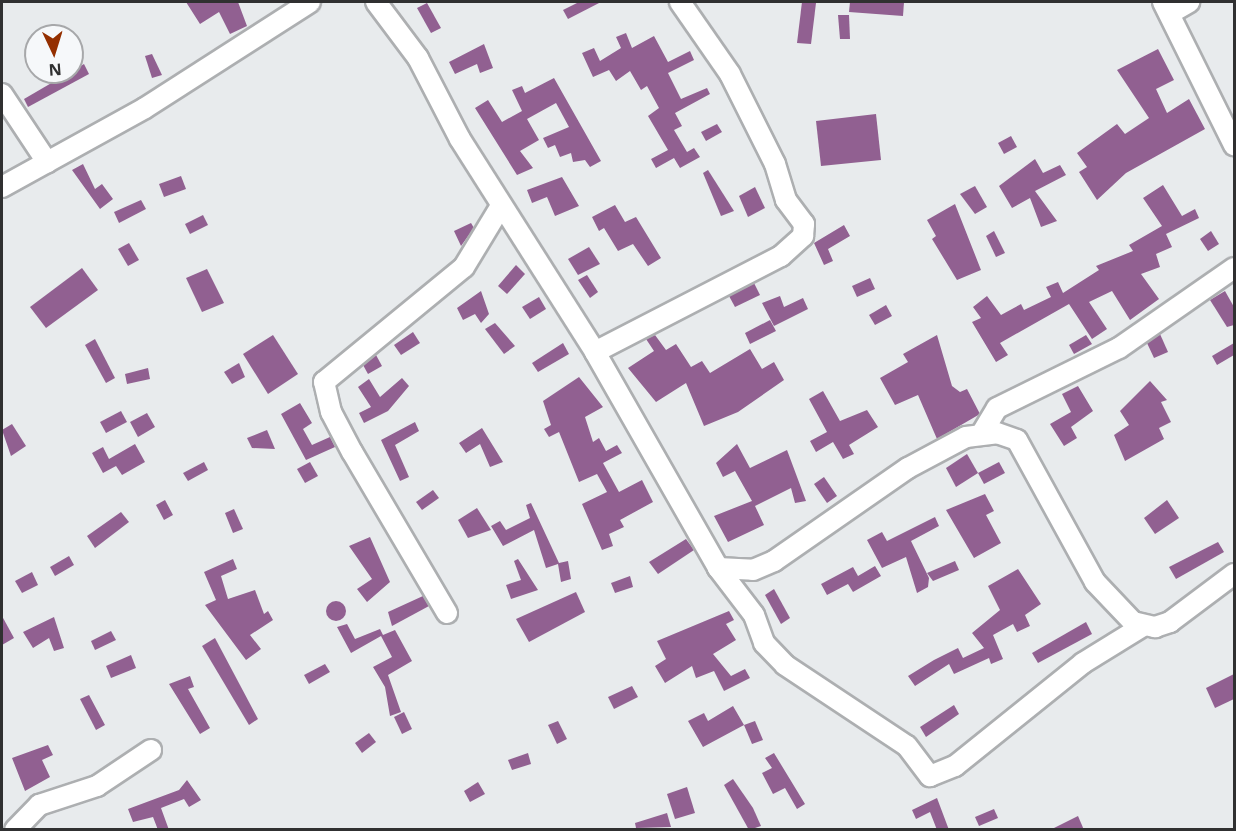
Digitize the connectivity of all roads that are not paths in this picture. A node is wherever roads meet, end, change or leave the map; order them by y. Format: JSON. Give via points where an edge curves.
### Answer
{"nodes":[{"id":1,"x":310,"y":2,"type":"edge"},
{"id":2,"x":376,"y":2,"type":"edge"},
{"id":3,"x":680,"y":2,"type":"edge"},
{"id":4,"x":1189,"y":2,"type":"edge"},
{"id":5,"x":1168,"y":7,"type":"edge"},
{"id":6,"x":2,"y":94,"type":"edge"},
{"id":7,"x":1225,"y":111,"type":"edge"},
{"id":8,"x":1234,"y":145,"type":"edge"},
{"id":9,"x":46,"y":162,"type":"junction"},
{"id":10,"x":2,"y":187,"type":"edge"},
{"id":11,"x":501,"y":206,"type":"junction"},
{"id":12,"x":1234,"y":268,"type":"edge"},
{"id":13,"x":596,"y":352,"type":"junction"},
{"id":14,"x":982,"y":433,"type":"junction"},
{"id":15,"x":718,"y":568,"type":"junction"},
{"id":16,"x":1234,"y":574,"type":"edge"},
{"id":17,"x":447,"y":613,"type":"dead end"},
{"id":18,"x":1143,"y":626,"type":"junction"},
{"id":19,"x":151,"y":750,"type":"dead end"},
{"id":20,"x":15,"y":830,"type":"edge"}],
"edges":[{"from":1,"to":9,"type":"street","via":[[145,108]]},
{"from":2,"to":11,"type":"street","via":[[418,58]]},
{"from":3,"to":13,"type":"street","via":[[730,74],[776,164],[786,200],[804,224],[803,236],[781,256]]},
{"from":4,"to":5,"type":"street"},
{"from":5,"to":7,"type":"street"},
{"from":6,"to":9,"type":"street"},
{"from":7,"to":8,"type":"street"},
{"from":9,"to":10,"type":"street"},
{"from":11,"to":13,"type":"street"},
{"from":11,"to":17,"type":"street","via":[[464,267],[324,382],[331,412],[352,452]]},
{"from":12,"to":14,"type":"street","via":[[1119,348],[997,408]]},
{"from":13,"to":15,"type":"street"},
{"from":14,"to":15,"type":"street","via":[[908,468],[774,561],[753,570]]},
{"from":14,"to":18,"type":"street","via":[[1017,440],[1095,582],[1118,609]]},
{"from":15,"to":18,"type":"street","via":[[740,593],[770,650],[907,746],[930,776],[955,766],[1083,663]]},
{"from":16,"to":18,"type":"street","via":[[1170,622]]},
{"from":19,"to":20,"type":"street","via":[[97,786],[39,805]]}]}
